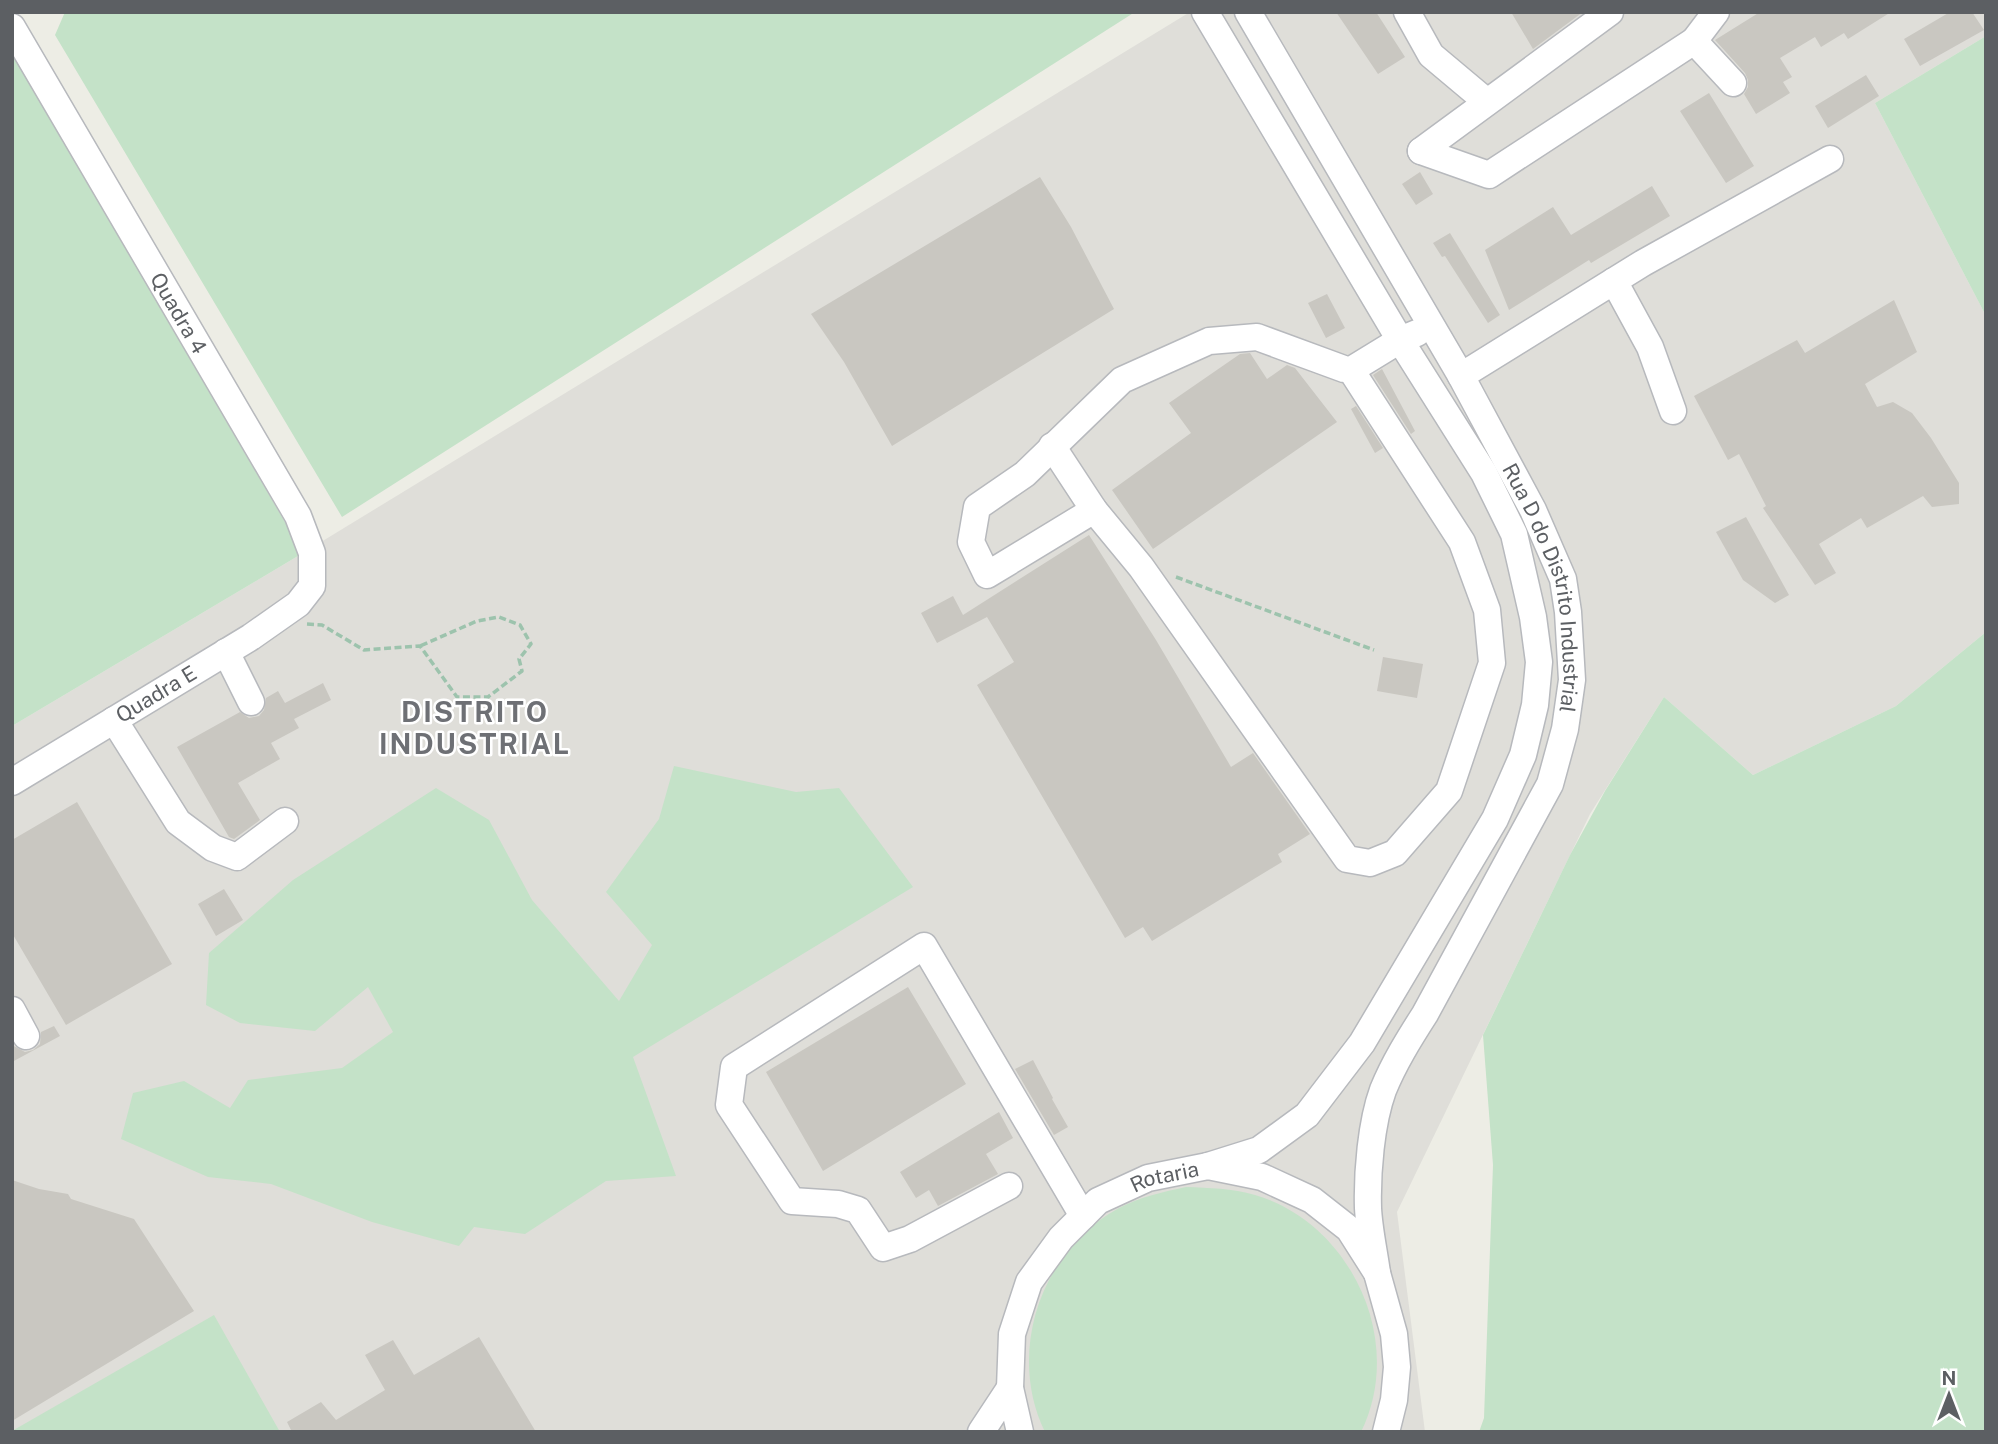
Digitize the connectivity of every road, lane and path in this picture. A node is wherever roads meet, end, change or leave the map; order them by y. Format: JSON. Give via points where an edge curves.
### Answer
{"nodes":[{"id":1,"x":1205,"y":12,"type":"edge"},
{"id":2,"x":1248,"y":12,"type":"edge"},
{"id":3,"x":1407,"y":12,"type":"edge"},
{"id":4,"x":1610,"y":12,"type":"edge"},
{"id":5,"x":1716,"y":12,"type":"edge"},
{"id":6,"x":12,"y":27,"type":"edge"},
{"id":7,"x":1694,"y":41,"type":"junction"},
{"id":8,"x":1733,"y":82,"type":"dead end"},
{"id":9,"x":1487,"y":102,"type":"junction"},
{"id":10,"x":1830,"y":159,"type":"dead end"},
{"id":11,"x":1614,"y":281,"type":"junction"},
{"id":12,"x":1432,"y":327,"type":"junction"},
{"id":13,"x":1400,"y":340,"type":"junction"},
{"id":14,"x":1351,"y":370,"type":"junction"},
{"id":15,"x":1461,"y":376,"type":"junction"},
{"id":16,"x":1673,"y":411,"type":"dead end"},
{"id":17,"x":1052,"y":446,"type":"junction"},
{"id":18,"x":1094,"y":510,"type":"junction"},
{"id":19,"x":1141,"y":567,"type":"junction"},
{"id":20,"x":298,"y":604,"type":"joint"},
{"id":21,"x":274,"y":621,"type":"junction"},
{"id":22,"x":420,"y":646,"type":"junction"},
{"id":23,"x":1374,"y":650,"type":"dead end"},
{"id":24,"x":226,"y":652,"type":"junction"},
{"id":25,"x":251,"y":702,"type":"dead end"},
{"id":26,"x":114,"y":720,"type":"junction"},
{"id":27,"x":12,"y":782,"type":"edge"},
{"id":28,"x":285,"y":821,"type":"dead end"},
{"id":29,"x":12,"y":1010,"type":"edge"},
{"id":30,"x":26,"y":1036,"type":"dead end"},
{"id":31,"x":1208,"y":1166,"type":"junction"},
{"id":32,"x":1009,"y":1186,"type":"dead end"},
{"id":33,"x":1083,"y":1216,"type":"junction"},
{"id":34,"x":1377,"y":1273,"type":"junction"},
{"id":35,"x":1010,"y":1388,"type":"junction"},
{"id":36,"x":981,"y":1432,"type":"edge"},
{"id":37,"x":1020,"y":1432,"type":"edge"},
{"id":38,"x":1386,"y":1432,"type":"edge"}],
"edges":[{"from":1,"to":13,"type":"street","name":"Rua D do Distrito Industrial"},
{"from":2,"to":12,"type":"street","name":"Rua D do Distrito Industrial"},
{"from":3,"to":9,"type":"street","via":[[1431,55]]},
{"from":4,"to":9,"type":"street"},
{"from":5,"to":7,"type":"street"},
{"from":6,"to":20,"type":"street","name":"Quadra 4","via":[[298,516],[312,553],[312,586]]},
{"from":7,"to":8,"type":"street"},
{"from":7,"to":9,"type":"street","via":[[1489,175],[1421,151]]},
{"from":10,"to":11,"type":"street"},
{"from":11,"to":15,"type":"street"},
{"from":11,"to":16,"type":"street","via":[[1650,347]]},
{"from":12,"to":13,"type":"street"},
{"from":12,"to":15,"type":"street","name":"Rua D do Distrito Industrial"},
{"from":13,"to":14,"type":"street"},
{"from":13,"to":31,"type":"street","name":"Rua D do Distrito Industrial","via":[[1484,473],[1514,534],[1539,662],[1535,705],[1523,755],[1495,819],[1362,1043],[1307,1115],[1259,1150]]},
{"from":14,"to":17,"type":"street","via":[[1257,337],[1209,341],[1122,380]]},
{"from":14,"to":19,"type":"street","via":[[1462,542],[1487,610],[1492,663],[1449,791],[1395,853],[1370,863],[1347,859]]},
{"from":15,"to":34,"type":"street","name":"Rua D do Distrito Industrial","via":[[1533,510],[1563,579],[1572,680],[1566,729],[1550,784],[1383,1091],[1369,1170],[1368,1209]]},
{"from":17,"to":18,"type":"street"},
{"from":17,"to":18,"type":"street","via":[[1025,474],[977,507],[971,542],[987,575]]},
{"from":18,"to":19,"type":"street"},
{"from":19,"to":23,"type":"path","via":[[1188,580]]},
{"from":20,"to":21,"type":"street","name":"Quadra E"},
{"from":21,"to":22,"type":"path","via":[[322,625],[364,649]]},
{"from":21,"to":24,"type":"street","name":"Quadra E"},
{"from":22,"to":22,"type":"path","via":[[457,696],[488,697],[522,671],[519,659],[531,644],[520,625],[499,617],[477,621]]},
{"from":24,"to":25,"type":"street"},
{"from":24,"to":26,"type":"street","name":"Quadra E"},
{"from":26,"to":27,"type":"street","name":"Quadra E"},
{"from":26,"to":28,"type":"street","via":[[178,822],[213,848],[237,857]]},
{"from":29,"to":30,"type":"street"},
{"from":31,"to":33,"type":"street","name":"Rotaria","via":[[1147,1178],[1098,1201]]},
{"from":31,"to":34,"type":"street","name":"Rotaria","via":[[1262,1177],[1312,1200],[1349,1229]]},
{"from":32,"to":33,"type":"street","via":[[910,1239],[883,1248],[858,1210],[792,1201],[729,1105],[734,1067],[924,946]]},
{"from":33,"to":35,"type":"street","name":"Rotaria","via":[[1060,1238],[1029,1282],[1012,1334]]},
{"from":34,"to":38,"type":"street","name":"Rotaria","via":[[1394,1334],[1397,1367]]},
{"from":35,"to":36,"type":"street"},
{"from":35,"to":37,"type":"street","name":"Rotaria"}]}
